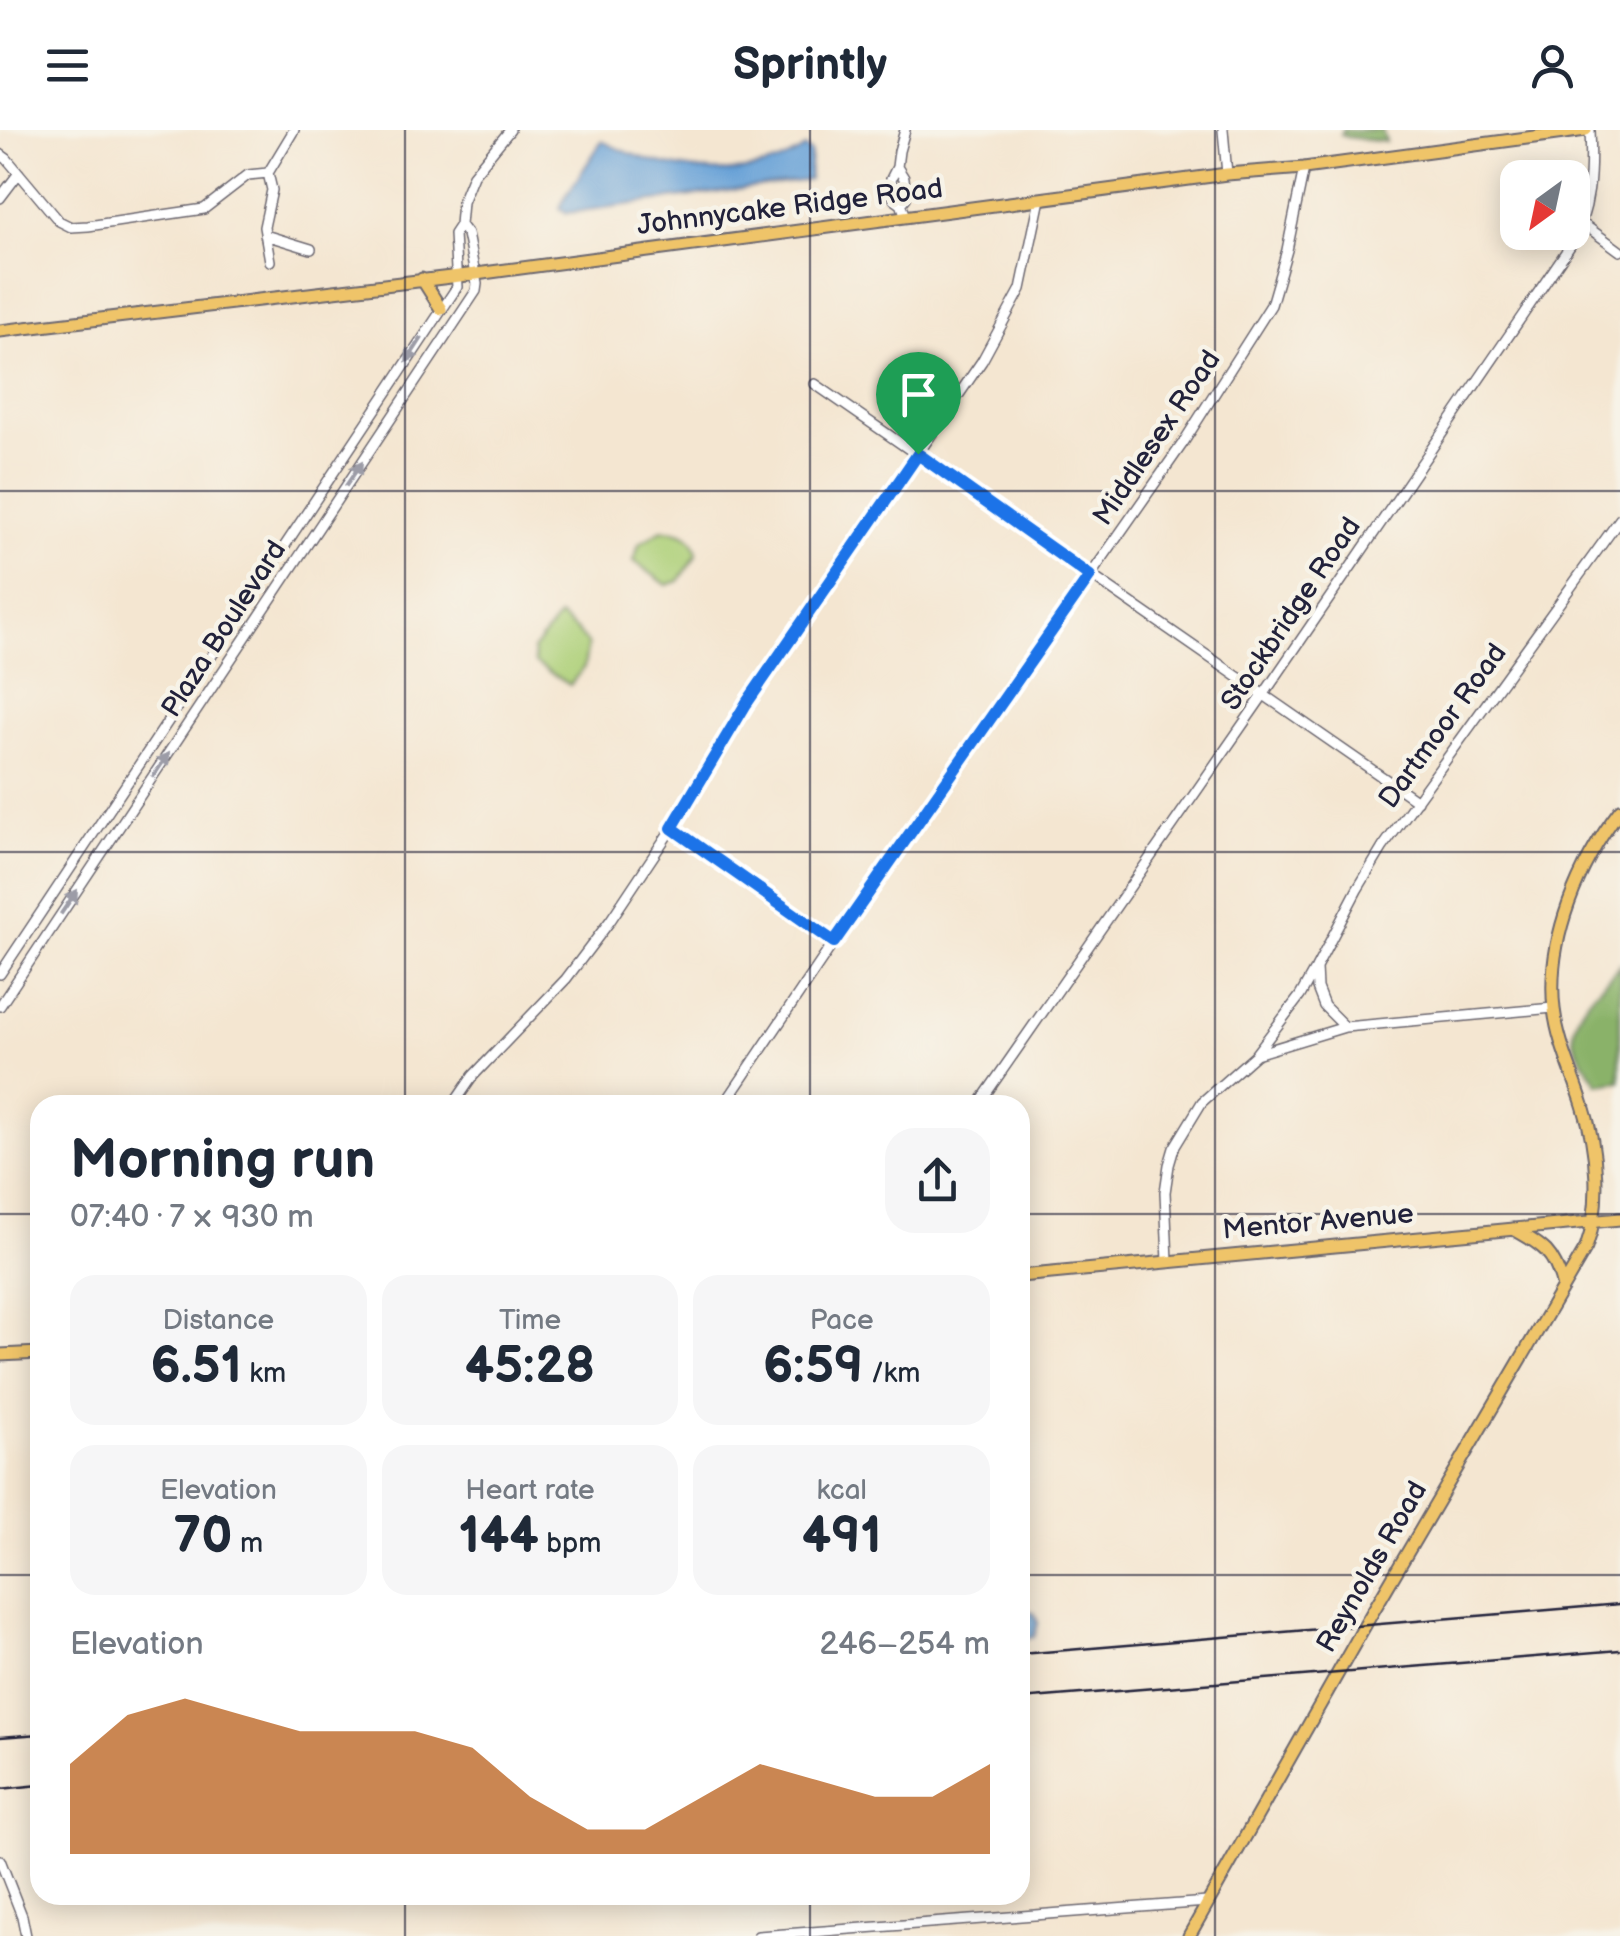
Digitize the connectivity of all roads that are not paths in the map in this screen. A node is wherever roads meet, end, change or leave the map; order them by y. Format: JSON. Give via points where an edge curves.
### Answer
{"nodes":[{"id":1,"x":294,"y":130,"type":"edge"},
{"id":2,"x":510,"y":130,"type":"edge"},
{"id":3,"x":905,"y":130,"type":"edge"},
{"id":4,"x":1224,"y":130,"type":"edge"},
{"id":5,"x":1588,"y":130,"type":"edge"},
{"id":6,"x":0,"y":154,"type":"edge"},
{"id":7,"x":1589,"y":160,"type":"edge"},
{"id":8,"x":1304,"y":168,"type":"junction"},
{"id":9,"x":268,"y":172,"type":"junction"},
{"id":10,"x":18,"y":173,"type":"junction"},
{"id":11,"x":1227,"y":174,"type":"junction"},
{"id":12,"x":0,"y":198,"type":"edge"},
{"id":13,"x":1040,"y":199,"type":"junction"},
{"id":14,"x":904,"y":210,"type":"junction"},
{"id":15,"x":460,"y":226,"type":"junction"},
{"id":16,"x":1590,"y":229,"type":"edge"},
{"id":17,"x":265,"y":234,"type":"junction"},
{"id":18,"x":311,"y":249,"type":"dead end"},
{"id":19,"x":1567,"y":250,"type":"edge"},
{"id":20,"x":1620,"y":251,"type":"edge"},
{"id":21,"x":270,"y":261,"type":"dead end"},
{"id":22,"x":476,"y":274,"type":"junction"},
{"id":23,"x":457,"y":276,"type":"junction"},
{"id":24,"x":422,"y":280,"type":"junction"},
{"id":25,"x":441,"y":309,"type":"junction"},
{"id":26,"x":0,"y":331,"type":"edge"},
{"id":27,"x":815,"y":384,"type":"dead end"},
{"id":28,"x":918,"y":454,"type":"junction"},
{"id":29,"x":1620,"y":519,"type":"edge"},
{"id":30,"x":1090,"y":576,"type":"junction"},
{"id":31,"x":1264,"y":694,"type":"junction"},
{"id":32,"x":1417,"y":801,"type":"junction"},
{"id":33,"x":1620,"y":810,"type":"edge"},
{"id":34,"x":672,"y":828,"type":"junction"},
{"id":35,"x":834,"y":942,"type":"junction"},
{"id":36,"x":1316,"y":968,"type":"junction"},
{"id":37,"x":0,"y":974,"type":"edge"},
{"id":38,"x":0,"y":1006,"type":"edge"},
{"id":39,"x":1553,"y":1008,"type":"junction"},
{"id":40,"x":1345,"y":1027,"type":"junction"},
{"id":41,"x":1255,"y":1054,"type":"junction"},
{"id":42,"x":459,"y":1095,"type":"edge"},
{"id":43,"x":731,"y":1095,"type":"edge"},
{"id":44,"x":985,"y":1095,"type":"edge"},
{"id":45,"x":1620,"y":1219,"type":"edge"},
{"id":46,"x":1594,"y":1221,"type":"junction"},
{"id":47,"x":1513,"y":1229,"type":"junction"},
{"id":48,"x":1168,"y":1261,"type":"junction"},
{"id":49,"x":1030,"y":1275,"type":"edge"},
{"id":50,"x":1563,"y":1287,"type":"junction"},
{"id":51,"x":30,"y":1354,"type":"edge"},
{"id":52,"x":0,"y":1355,"type":"edge"},
{"id":53,"x":0,"y":1860,"type":"edge"},
{"id":54,"x":1207,"y":1902,"type":"junction"},
{"id":55,"x":26,"y":1936,"type":"edge"},
{"id":56,"x":758,"y":1936,"type":"edge"},
{"id":57,"x":1190,"y":1936,"type":"edge"}],
"edges":[{"from":1,"to":9,"type":"street"},
{"from":2,"to":15,"type":"street","via":[[473,175]]},
{"from":3,"to":14,"type":"street","via":[[891,179]]},
{"from":4,"to":11,"type":"street"},
{"from":5,"to":7,"type":"street","name":"Stockbridge Road"},
{"from":5,"to":8,"type":"main road","name":"Johnnycake Ridge Road","via":[[1483,139]]},
{"from":6,"to":10,"type":"street"},
{"from":8,"to":11,"type":"main road","name":"Johnnycake Ridge Road"},
{"from":8,"to":30,"type":"street","name":"Middlesex Road","via":[[1271,306]]},
{"from":9,"to":10,"type":"street","via":[[248,175],[204,209],[70,227]]},
{"from":9,"to":17,"type":"street"},
{"from":10,"to":12,"type":"street"},
{"from":11,"to":13,"type":"main road","name":"Johnnycake Ridge Road"},
{"from":13,"to":14,"type":"main road","name":"Johnnycake Ridge Road"},
{"from":13,"to":28,"type":"street","via":[[1022,289]]},
{"from":14,"to":22,"type":"main road","name":"Johnnycake Ridge Road"},
{"from":15,"to":22,"type":"street"},
{"from":15,"to":23,"type":"street","via":[[454,234]]},
{"from":16,"to":20,"type":"street"},
{"from":17,"to":18,"type":"street"},
{"from":17,"to":21,"type":"street"},
{"from":19,"to":31,"type":"street","name":"Stockbridge Road"},
{"from":22,"to":23,"type":"main road","name":"Johnnycake Ridge Road"},
{"from":38,"to":22,"type":"street","name":"Plaza Boulevard","one_way":true,"via":[[476,291]]},
{"from":23,"to":24,"type":"main road","name":"Johnnycake Ridge Road"},
{"from":23,"to":25,"type":"street","name":"Plaza Boulevard"},
{"from":24,"to":25,"type":"main road"},
{"from":24,"to":26,"type":"main road","name":"Johnnycake Ridge Road"},
{"from":25,"to":37,"type":"street","name":"Plaza Boulevard","one_way":true},
{"from":27,"to":28,"type":"street"},
{"from":28,"to":30,"type":"street"},
{"from":28,"to":34,"type":"street","via":[[746,704]]},
{"from":29,"to":32,"type":"street","name":"Dartmoor Road"},
{"from":30,"to":31,"type":"street"},
{"from":30,"to":35,"type":"street","name":"Middlesex Road"},
{"from":31,"to":32,"type":"street"},
{"from":31,"to":44,"type":"street","name":"Stockbridge Road"},
{"from":32,"to":36,"type":"street","name":"Dartmoor Road","via":[[1383,847]]},
{"from":33,"to":39,"type":"main road","via":[[1592,852],[1564,918]]},
{"from":34,"to":35,"type":"street"},
{"from":34,"to":42,"type":"street","via":[[566,979]]},
{"from":35,"to":43,"type":"street","name":"Middlesex Road"},
{"from":36,"to":40,"type":"street","via":[[1324,1006]]},
{"from":36,"to":41,"type":"street","name":"Dartmoor Road"},
{"from":39,"to":40,"type":"street"},
{"from":39,"to":46,"type":"main road","via":[[1590,1130]]},
{"from":40,"to":41,"type":"street"},
{"from":41,"to":48,"type":"street","name":"Dartmoor Road","via":[[1202,1102],[1174,1148],[1166,1192]]},
{"from":45,"to":46,"type":"main road","name":"Mentor Avenue"},
{"from":46,"to":47,"type":"main road","name":"Mentor Avenue"},
{"from":46,"to":50,"type":"main road","name":"Reynolds Road"},
{"from":47,"to":48,"type":"main road","name":"Mentor Avenue"},
{"from":47,"to":50,"type":"main road","via":[[1550,1254]]},
{"from":48,"to":49,"type":"main road","name":"Mentor Avenue"},
{"from":50,"to":54,"type":"main road","name":"Reynolds Road"},
{"from":51,"to":52,"type":"main road"},
{"from":53,"to":55,"type":"street"},
{"from":54,"to":56,"type":"street"},
{"from":54,"to":57,"type":"main road","name":"Reynolds Road"}]}
